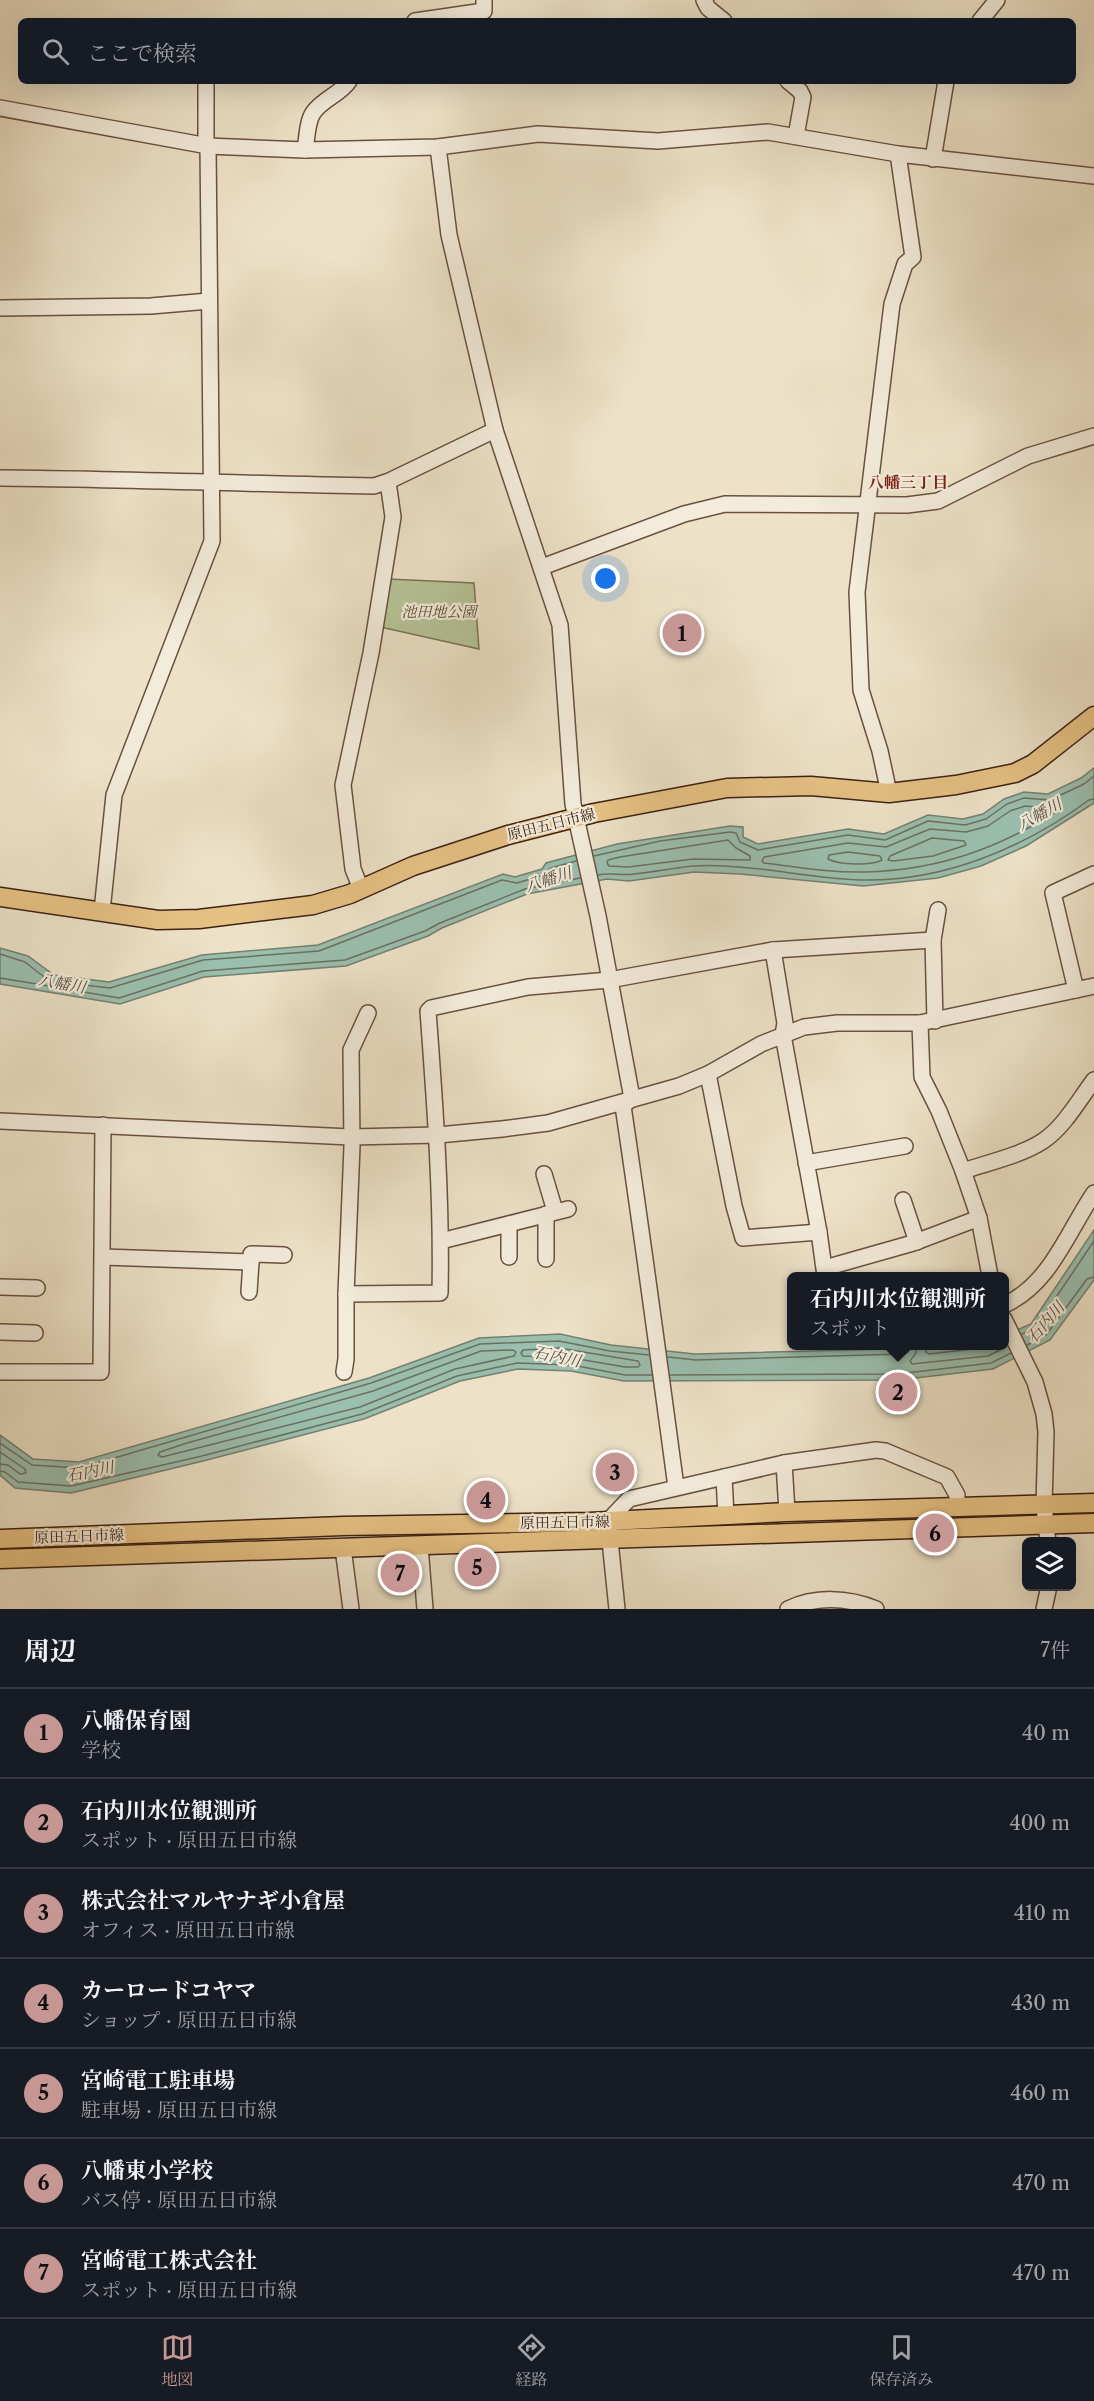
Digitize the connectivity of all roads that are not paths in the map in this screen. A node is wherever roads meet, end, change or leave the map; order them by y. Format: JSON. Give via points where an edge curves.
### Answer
{"nodes":[{"id":1,"x":484,"y":0,"type":"edge"},
{"id":2,"x":704,"y":0,"type":"edge"},
{"id":3,"x":997,"y":0,"type":"edge"},
{"id":4,"x":436,"y":18,"type":"edge"},
{"id":5,"x":720,"y":18,"type":"edge"},
{"id":6,"x":982,"y":18,"type":"edge"},
{"id":7,"x":347,"y":84,"type":"edge"},
{"id":8,"x":792,"y":84,"type":"edge"},
{"id":9,"x":946,"y":84,"type":"edge"},
{"id":10,"x":206,"y":85,"type":"dead end"},
{"id":11,"x":0,"y":108,"type":"edge"},
{"id":12,"x":795,"y":136,"type":"junction"},
{"id":13,"x":207,"y":146,"type":"junction"},
{"id":14,"x":438,"y":147,"type":"junction"},
{"id":15,"x":305,"y":150,"type":"junction"},
{"id":16,"x":898,"y":154,"type":"junction"},
{"id":17,"x":933,"y":159,"type":"junction"},
{"id":18,"x":1094,"y":176,"type":"edge"},
{"id":19,"x":209,"y":301,"type":"junction"},
{"id":20,"x":0,"y":308,"type":"edge"},
{"id":21,"x":495,"y":430,"type":"junction"},
{"id":22,"x":1094,"y":436,"type":"edge"},
{"id":23,"x":0,"y":478,"type":"edge"},
{"id":24,"x":388,"y":482,"type":"junction"},
{"id":25,"x":212,"y":484,"type":"junction"},
{"id":26,"x":869,"y":504,"type":"junction"},
{"id":27,"x":542,"y":567,"type":"junction"},
{"id":28,"x":1094,"y":716,"type":"edge"},
{"id":29,"x":889,"y":793,"type":"junction"},
{"id":30,"x":577,"y":822,"type":"junction"},
{"id":31,"x":1094,"y":874,"type":"edge"},
{"id":32,"x":360,"y":889,"type":"junction"},
{"id":33,"x":0,"y":897,"type":"edge"},
{"id":34,"x":938,"y":910,"type":"dead end"},
{"id":35,"x":102,"y":912,"type":"junction"},
{"id":36,"x":933,"y":940,"type":"junction"},
{"id":37,"x":773,"y":950,"type":"junction"},
{"id":38,"x":609,"y":980,"type":"junction"},
{"id":39,"x":1094,"y":986,"type":"edge"},
{"id":40,"x":1076,"y":990,"type":"junction"},
{"id":41,"x":368,"y":1013,"type":"dead end"},
{"id":42,"x":927,"y":1022,"type":"junction"},
{"id":43,"x":783,"y":1035,"type":"junction"},
{"id":44,"x":708,"y":1074,"type":"junction"},
{"id":45,"x":1094,"y":1080,"type":"edge"},
{"id":46,"x":632,"y":1098,"type":"junction"},
{"id":47,"x":0,"y":1121,"type":"edge"},
{"id":48,"x":103,"y":1125,"type":"junction"},
{"id":49,"x":438,"y":1135,"type":"junction"},
{"id":50,"x":351,"y":1137,"type":"junction"},
{"id":51,"x":905,"y":1146,"type":"dead end"},
{"id":52,"x":806,"y":1163,"type":"junction"},
{"id":53,"x":963,"y":1171,"type":"junction"},
{"id":54,"x":544,"y":1174,"type":"dead end"},
{"id":55,"x":1094,"y":1193,"type":"edge"},
{"id":56,"x":903,"y":1200,"type":"dead end"},
{"id":57,"x":556,"y":1211,"type":"junction"},
{"id":58,"x":979,"y":1218,"type":"junction"},
{"id":59,"x":509,"y":1224,"type":"junction"},
{"id":60,"x":819,"y":1232,"type":"junction"},
{"id":61,"x":441,"y":1240,"type":"junction"},
{"id":62,"x":917,"y":1242,"type":"junction"},
{"id":63,"x":284,"y":1256,"type":"dead end"},
{"id":64,"x":103,"y":1257,"type":"junction"},
{"id":65,"x":509,"y":1257,"type":"dead end"},
{"id":66,"x":546,"y":1259,"type":"dead end"},
{"id":67,"x":251,"y":1262,"type":"junction"},
{"id":68,"x":825,"y":1272,"type":"edge"},
{"id":69,"x":989,"y":1272,"type":"edge"},
{"id":70,"x":0,"y":1287,"type":"edge"},
{"id":71,"x":37,"y":1288,"type":"dead end"},
{"id":72,"x":249,"y":1292,"type":"dead end"},
{"id":73,"x":346,"y":1294,"type":"junction"},
{"id":74,"x":1009,"y":1302,"type":"edge"},
{"id":75,"x":1009,"y":1327,"type":"edge"},
{"id":76,"x":0,"y":1332,"type":"edge"},
{"id":77,"x":36,"y":1333,"type":"dead end"},
{"id":78,"x":0,"y":1372,"type":"edge"},
{"id":79,"x":344,"y":1372,"type":"dead end"},
{"id":80,"x":784,"y":1462,"type":"junction"},
{"id":81,"x":724,"y":1477,"type":"junction"},
{"id":82,"x":676,"y":1487,"type":"junction"},
{"id":83,"x":1094,"y":1503,"type":"edge"},
{"id":84,"x":957,"y":1508,"type":"junction"},
{"id":85,"x":787,"y":1512,"type":"junction"},
{"id":86,"x":726,"y":1516,"type":"junction"},
{"id":87,"x":1094,"y":1523,"type":"edge"},
{"id":88,"x":1046,"y":1524,"type":"edge"},
{"id":89,"x":609,"y":1530,"type":"junction"},
{"id":90,"x":0,"y":1539,"type":"edge"},
{"id":91,"x":420,"y":1546,"type":"junction"},
{"id":92,"x":343,"y":1548,"type":"junction"},
{"id":93,"x":0,"y":1559,"type":"edge"},
{"id":94,"x":1048,"y":1591,"type":"edge"},
{"id":95,"x":351,"y":1609,"type":"edge"},
{"id":96,"x":425,"y":1609,"type":"edge"},
{"id":97,"x":617,"y":1609,"type":"edge"},
{"id":98,"x":788,"y":1609,"type":"edge"},
{"id":99,"x":876,"y":1609,"type":"edge"},
{"id":100,"x":1044,"y":1609,"type":"edge"}],
"edges":[{"from":1,"to":4,"type":"street","via":[[484,11]]},
{"from":2,"to":5,"type":"street"},
{"from":3,"to":6,"type":"street"},
{"from":7,"to":15,"type":"street","via":[[312,115]]},
{"from":8,"to":12,"type":"street","via":[[803,97]]},
{"from":9,"to":17,"type":"street"},
{"from":10,"to":13,"type":"street"},
{"from":11,"to":13,"type":"street"},
{"from":12,"to":14,"type":"street","via":[[758,131],[658,141],[538,134]]},
{"from":12,"to":16,"type":"street"},
{"from":13,"to":15,"type":"street"},
{"from":13,"to":19,"type":"street"},
{"from":14,"to":15,"type":"street"},
{"from":14,"to":21,"type":"street","via":[[449,235]]},
{"from":16,"to":17,"type":"street"},
{"from":16,"to":26,"type":"street","via":[[913,257],[905,264],[892,304]]},
{"from":17,"to":18,"type":"street"},
{"from":19,"to":20,"type":"street","via":[[151,306]]},
{"from":19,"to":25,"type":"street"},
{"from":21,"to":24,"type":"street"},
{"from":21,"to":27,"type":"street"},
{"from":22,"to":26,"type":"street","via":[[1028,456],[938,501]]},
{"from":23,"to":25,"type":"street"},
{"from":24,"to":25,"type":"street","via":[[374,486]]},
{"from":24,"to":32,"type":"street","via":[[393,517],[371,653],[343,785],[353,869]]},
{"from":25,"to":35,"type":"street","via":[[213,525],[207,556],[114,795]]},
{"from":26,"to":27,"type":"street","via":[[725,504],[684,514]]},
{"from":26,"to":29,"type":"street","via":[[857,592],[860,681]]},
{"from":27,"to":30,"type":"street","via":[[560,626]]},
{"from":28,"to":29,"type":"main road","name":"原田五日市線","via":[[1033,764],[1015,773]]},
{"from":29,"to":30,"type":"main road","name":"原田五日市線","via":[[811,786],[726,788],[594,813]]},
{"from":30,"to":32,"type":"main road","name":"原田五日市線","via":[[507,835],[413,866]]},
{"from":30,"to":38,"type":"street"},
{"from":31,"to":40,"type":"street","via":[[1053,893]]},
{"from":32,"to":35,"type":"main road","name":"原田五日市線","via":[[313,904],[199,919],[158,920]]},
{"from":33,"to":35,"type":"main road","name":"原田五日市線"},
{"from":34,"to":36,"type":"street"},
{"from":36,"to":37,"type":"street"},
{"from":36,"to":42,"type":"street"},
{"from":37,"to":38,"type":"street"},
{"from":37,"to":43,"type":"street","via":[[785,1023]]},
{"from":38,"to":46,"type":"street"},
{"from":38,"to":49,"type":"street","via":[[528,987],[431,1008],[428,1011]]},
{"from":39,"to":40,"type":"street"},
{"from":40,"to":42,"type":"street"},
{"from":41,"to":50,"type":"street","via":[[351,1050]]},
{"from":42,"to":43,"type":"street","via":[[837,1023],[804,1027]]},
{"from":42,"to":53,"type":"street","via":[[924,1085]]},
{"from":43,"to":44,"type":"street"},
{"from":43,"to":52,"type":"street"},
{"from":44,"to":46,"type":"street"},
{"from":44,"to":60,"type":"street","via":[[743,1238]]},
{"from":45,"to":53,"type":"street","via":[[1042,1142]]},
{"from":46,"to":49,"type":"street","via":[[548,1123]]},
{"from":46,"to":82,"type":"street","via":[[623,1106]]},
{"from":47,"to":48,"type":"street"},
{"from":48,"to":50,"type":"street"},
{"from":48,"to":64,"type":"street"},
{"from":49,"to":50,"type":"street"},
{"from":49,"to":61,"type":"street"},
{"from":50,"to":73,"type":"street"},
{"from":51,"to":52,"type":"street"},
{"from":52,"to":60,"type":"street"},
{"from":53,"to":58,"type":"street"},
{"from":54,"to":57,"type":"street"},
{"from":55,"to":74,"type":"street","via":[[1049,1268]]},
{"from":56,"to":62,"type":"street"},
{"from":57,"to":59,"type":"street"},
{"from":57,"to":66,"type":"street"},
{"from":58,"to":62,"type":"street"},
{"from":58,"to":69,"type":"street"},
{"from":59,"to":61,"type":"street"},
{"from":59,"to":65,"type":"street"},
{"from":60,"to":68,"type":"street"},
{"from":61,"to":73,"type":"street","via":[[440,1293]]},
{"from":62,"to":68,"type":"street"},
{"from":63,"to":67,"type":"street","via":[[251,1254]]},
{"from":64,"to":67,"type":"street"},
{"from":64,"to":78,"type":"street","via":[[101,1372]]},
{"from":67,"to":72,"type":"street"},
{"from":70,"to":71,"type":"street"},
{"from":73,"to":79,"type":"street"},
{"from":75,"to":88,"type":"street","via":[[1035,1382],[1044,1414]]},
{"from":76,"to":77,"type":"street"},
{"from":80,"to":81,"type":"street"},
{"from":80,"to":84,"type":"street","via":[[885,1451],[947,1477],[957,1495]]},
{"from":80,"to":85,"type":"street"},
{"from":81,"to":82,"type":"street"},
{"from":81,"to":86,"type":"street"},
{"from":82,"to":89,"type":"street","via":[[629,1499]]},
{"from":83,"to":88,"type":"main road","name":"原田五日市線"},
{"from":84,"to":85,"type":"main road","name":"原田五日市線"},
{"from":84,"to":88,"type":"main road","name":"原田五日市線"},
{"from":85,"to":86,"type":"main road","name":"原田五日市線"},
{"from":86,"to":89,"type":"main road","name":"原田五日市線"},
{"from":87,"to":88,"type":"main road","name":"原田五日市線"},
{"from":88,"to":89,"type":"main road","name":"原田五日市線"},
{"from":89,"to":90,"type":"main road","name":"原田五日市線","via":[[343,1526]]},
{"from":89,"to":91,"type":"main road","name":"原田五日市線"},
{"from":89,"to":97,"type":"street"},
{"from":91,"to":92,"type":"main road","name":"原田五日市線"},
{"from":91,"to":96,"type":"street"},
{"from":92,"to":93,"type":"main road","name":"原田五日市線"},
{"from":92,"to":95,"type":"street"},
{"from":94,"to":100,"type":"street"},
{"from":98,"to":99,"type":"street","via":[[801,1602],[828,1599]]}]}
